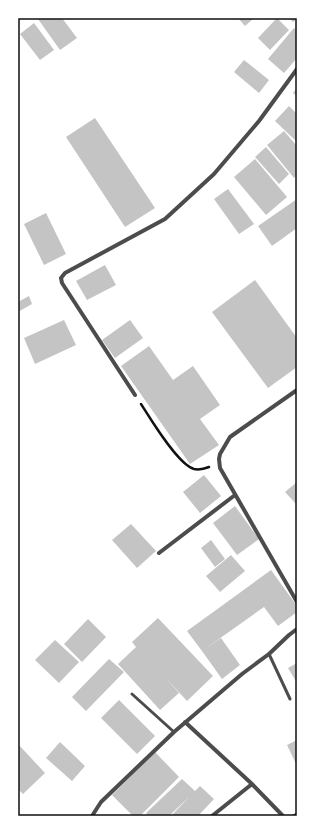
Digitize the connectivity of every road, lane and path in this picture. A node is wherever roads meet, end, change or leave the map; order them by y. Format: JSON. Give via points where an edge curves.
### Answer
{"nodes":[{"id":1,"x":297,"y":69,"type":"edge"},
{"id":2,"x":297,"y":390,"type":"edge"},
{"id":3,"x":135,"y":395,"type":"joint"},
{"id":4,"x":219,"y":459,"type":"junction"},
{"id":5,"x":235,"y":495,"type":"junction"},
{"id":6,"x":159,"y":553,"type":"dead end"},
{"id":7,"x":297,"y":602,"type":"edge"},
{"id":8,"x":297,"y":629,"type":"edge"},
{"id":9,"x":269,"y":654,"type":"junction"},
{"id":10,"x":132,"y":694,"type":"dead end"},
{"id":11,"x":290,"y":699,"type":"dead end"},
{"id":12,"x":185,"y":722,"type":"junction"},
{"id":13,"x":174,"y":732,"type":"junction"},
{"id":14,"x":252,"y":784,"type":"junction"},
{"id":15,"x":297,"y":814,"type":"edge"},
{"id":16,"x":92,"y":816,"type":"edge"},
{"id":17,"x":212,"y":816,"type":"edge"},
{"id":18,"x":283,"y":816,"type":"edge"},
{"id":19,"x":293,"y":816,"type":"edge"}],
"edges":[{"from":1,"to":3,"type":"street","via":[[259,121],[214,174],[165,218],[65,273],[61,278]]},
{"from":2,"to":4,"type":"street","via":[[230,437]]},
{"from":3,"to":4,"type":"path","via":[[172,450],[186,465],[202,469],[213,465]]},
{"from":4,"to":5,"type":"street","via":[[220,468]]},
{"from":5,"to":6,"type":"street"},
{"from":5,"to":7,"type":"street"},
{"from":8,"to":9,"type":"street"},
{"from":9,"to":11,"type":"lane"},
{"from":9,"to":12,"type":"street"},
{"from":10,"to":13,"type":"lane"},
{"from":12,"to":13,"type":"street"},
{"from":12,"to":14,"type":"street"},
{"from":13,"to":16,"type":"street","via":[[101,802]]},
{"from":14,"to":17,"type":"street"},
{"from":14,"to":18,"type":"street"},
{"from":15,"to":19,"type":"lane"}]}
